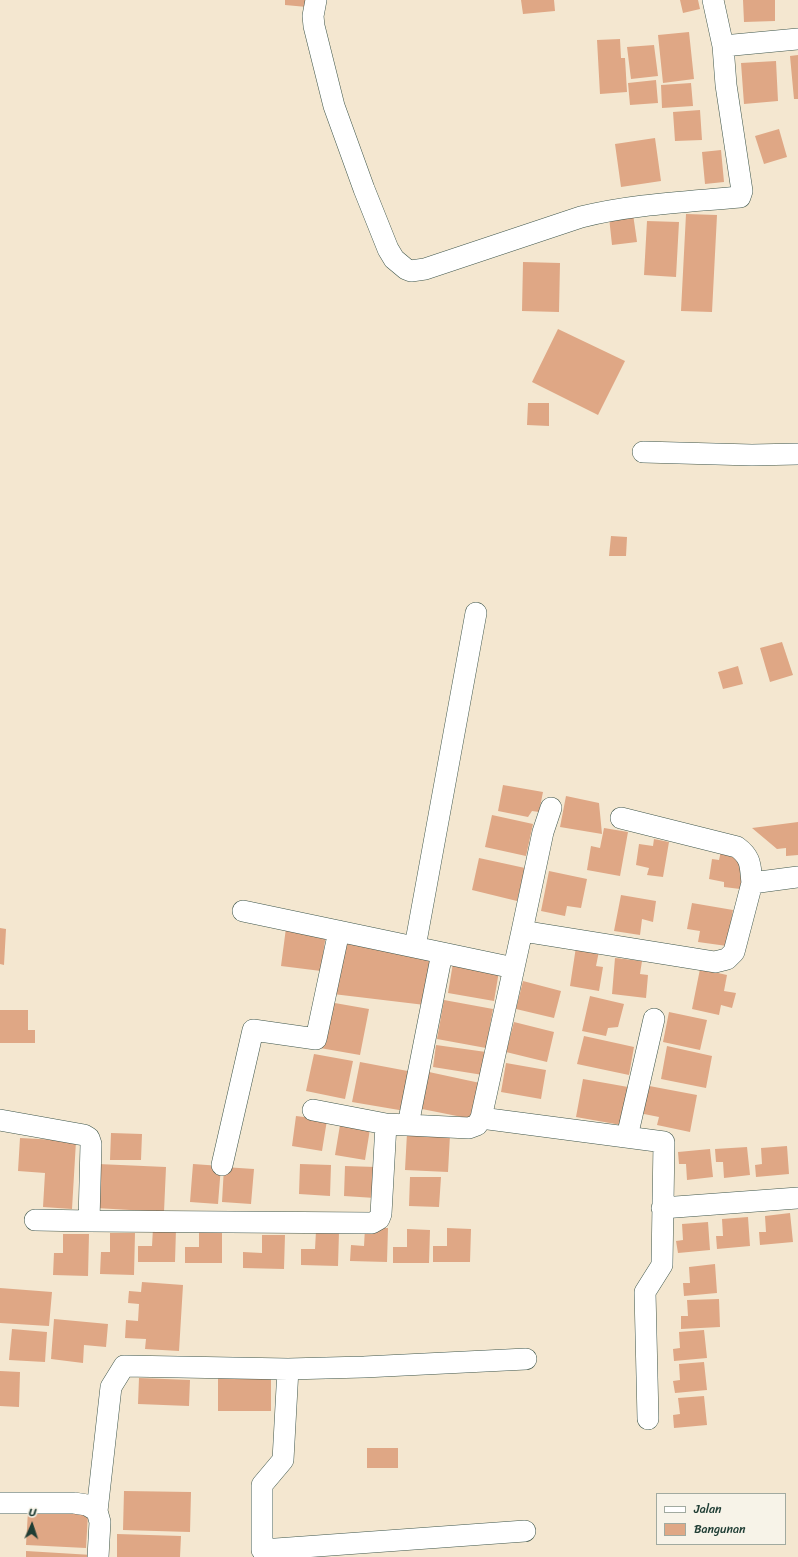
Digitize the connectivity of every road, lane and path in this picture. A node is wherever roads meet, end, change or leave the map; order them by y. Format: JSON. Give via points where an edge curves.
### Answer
{"nodes":[{"id":1,"x":316,"y":0,"type":"edge"},
{"id":2,"x":714,"y":0,"type":"edge"},
{"id":3,"x":798,"y":39,"type":"edge"},
{"id":4,"x":723,"y":46,"type":"junction"},
{"id":5,"x":643,"y":452,"type":"dead end"},
{"id":6,"x":798,"y":454,"type":"edge"},
{"id":7,"x":476,"y":613,"type":"dead end"},
{"id":8,"x":551,"y":808,"type":"dead end"},
{"id":9,"x":621,"y":818,"type":"dead end"},
{"id":10,"x":798,"y":877,"type":"edge"},
{"id":11,"x":752,"y":883,"type":"junction"},
{"id":12,"x":243,"y":911,"type":"dead end"},
{"id":13,"x":339,"y":931,"type":"junction"},
{"id":14,"x":522,"y":931,"type":"junction"},
{"id":15,"x":416,"y":947,"type":"junction"},
{"id":16,"x":442,"y":953,"type":"junction"},
{"id":17,"x":514,"y":968,"type":"junction"},
{"id":18,"x":654,"y":1018,"type":"dead end"},
{"id":19,"x":313,"y":1110,"type":"dead end"},
{"id":20,"x":481,"y":1118,"type":"junction"},
{"id":21,"x":0,"y":1120,"type":"edge"},
{"id":22,"x":386,"y":1124,"type":"junction"},
{"id":23,"x":408,"y":1125,"type":"junction"},
{"id":24,"x":627,"y":1137,"type":"junction"},
{"id":25,"x":222,"y":1165,"type":"dead end"},
{"id":26,"x":798,"y":1198,"type":"edge"},
{"id":27,"x":662,"y":1208,"type":"junction"},
{"id":28,"x":35,"y":1220,"type":"dead end"},
{"id":29,"x":89,"y":1221,"type":"junction"},
{"id":30,"x":526,"y":1359,"type":"dead end"},
{"id":31,"x":288,"y":1369,"type":"junction"},
{"id":32,"x":648,"y":1419,"type":"dead end"},
{"id":33,"x":0,"y":1503,"type":"edge"},
{"id":34,"x":97,"y":1511,"type":"junction"},
{"id":35,"x":525,"y":1531,"type":"dead end"},
{"id":36,"x":98,"y":1557,"type":"edge"}],
"edges":[{"from":1,"to":4,"type":"street","via":[[314,26],[337,113],[388,249],[402,266],[411,271],[425,269],[581,217],[607,211],[632,206],[740,197],[742,191],[726,85]]},
{"from":2,"to":4,"type":"street"},
{"from":3,"to":4,"type":"street"},
{"from":5,"to":6,"type":"street"},
{"from":7,"to":15,"type":"street"},
{"from":8,"to":14,"type":"street","via":[[543,832]]},
{"from":9,"to":11,"type":"street","via":[[737,847],[745,853],[750,862]]},
{"from":10,"to":11,"type":"street"},
{"from":11,"to":14,"type":"street","via":[[734,952],[727,960],[715,962]]},
{"from":12,"to":13,"type":"street"},
{"from":13,"to":15,"type":"street"},
{"from":13,"to":25,"type":"street","via":[[316,1039],[253,1030]]},
{"from":14,"to":17,"type":"street"},
{"from":15,"to":16,"type":"street"},
{"from":16,"to":17,"type":"street"},
{"from":16,"to":23,"type":"street"},
{"from":17,"to":20,"type":"street"},
{"from":18,"to":24,"type":"street"},
{"from":19,"to":22,"type":"street"},
{"from":20,"to":23,"type":"street","via":[[477,1125],[469,1128]]},
{"from":20,"to":24,"type":"street"},
{"from":21,"to":29,"type":"street","via":[[84,1135],[88,1138],[91,1144]]},
{"from":22,"to":23,"type":"street"},
{"from":22,"to":29,"type":"street","via":[[381,1214],[379,1219],[372,1223]]},
{"from":24,"to":27,"type":"street","via":[[664,1142]]},
{"from":26,"to":27,"type":"street"},
{"from":27,"to":32,"type":"street","via":[[662,1265],[645,1292]]},
{"from":28,"to":29,"type":"street"},
{"from":30,"to":31,"type":"street"},
{"from":31,"to":34,"type":"street","via":[[124,1366],[111,1387]]},
{"from":31,"to":35,"type":"street","via":[[283,1460],[262,1485],[262,1550]]},
{"from":33,"to":34,"type":"street","via":[[74,1503],[88,1505]]},
{"from":34,"to":36,"type":"street","via":[[100,1522]]}]}
